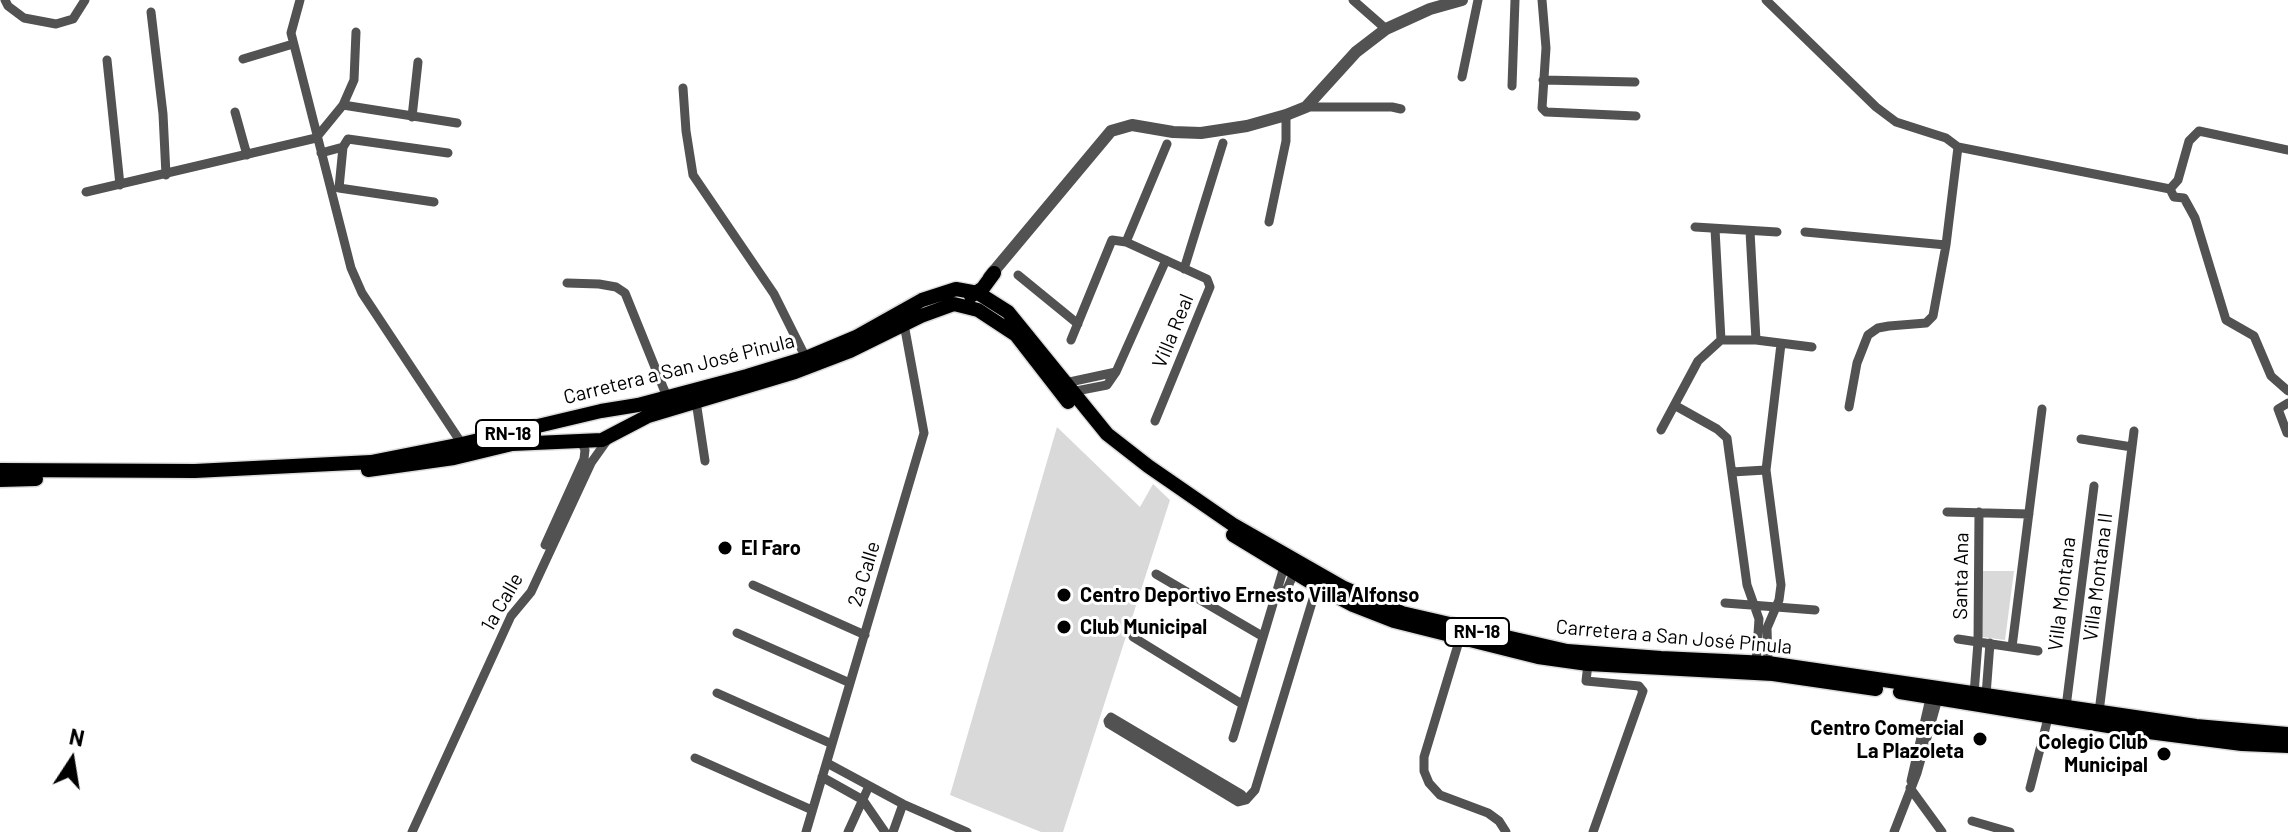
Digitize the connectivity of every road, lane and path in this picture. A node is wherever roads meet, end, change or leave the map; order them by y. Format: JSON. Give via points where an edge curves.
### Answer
{"nodes":[{"id":1,"x":5,"y":0,"type":"edge"},
{"id":2,"x":85,"y":0,"type":"edge"},
{"id":3,"x":300,"y":0,"type":"edge"},
{"id":4,"x":1353,"y":0,"type":"edge"},
{"id":5,"x":1460,"y":0,"type":"edge"},
{"id":6,"x":1478,"y":0,"type":"edge"},
{"id":7,"x":1515,"y":0,"type":"edge"},
{"id":8,"x":1542,"y":0,"type":"edge"},
{"id":9,"x":1766,"y":0,"type":"edge"},
{"id":10,"x":151,"y":12,"type":"dead end"},
{"id":11,"x":1386,"y":29,"type":"junction"},
{"id":12,"x":356,"y":32,"type":"dead end"},
{"id":13,"x":293,"y":44,"type":"junction"},
{"id":14,"x":243,"y":59,"type":"dead end"},
{"id":15,"x":107,"y":60,"type":"dead end"},
{"id":16,"x":418,"y":62,"type":"dead end"},
{"id":17,"x":1462,"y":77,"type":"dead end"},
{"id":18,"x":1543,"y":80,"type":"junction"},
{"id":19,"x":1635,"y":82,"type":"dead end"},
{"id":20,"x":1512,"y":86,"type":"dead end"},
{"id":21,"x":683,"y":88,"type":"dead end"},
{"id":22,"x":343,"y":105,"type":"junction"},
{"id":23,"x":1306,"y":107,"type":"junction"},
{"id":24,"x":1401,"y":109,"type":"dead end"},
{"id":25,"x":235,"y":112,"type":"dead end"},
{"id":26,"x":1286,"y":115,"type":"junction"},
{"id":27,"x":1636,"y":116,"type":"dead end"},
{"id":28,"x":412,"y":117,"type":"junction"},
{"id":29,"x":457,"y":123,"type":"dead end"},
{"id":30,"x":316,"y":138,"type":"junction"},
{"id":31,"x":1223,"y":143,"type":"dead end"},
{"id":32,"x":1167,"y":144,"type":"dead end"},
{"id":33,"x":1958,"y":147,"type":"junction"},
{"id":34,"x":2288,"y":150,"type":"edge"},
{"id":35,"x":343,"y":152,"type":"junction"},
{"id":36,"x":448,"y":153,"type":"dead end"},
{"id":37,"x":247,"y":155,"type":"junction"},
{"id":38,"x":322,"y":157,"type":"junction"},
{"id":39,"x":166,"y":175,"type":"junction"},
{"id":40,"x":120,"y":185,"type":"junction"},
{"id":41,"x":2170,"y":189,"type":"junction"},
{"id":42,"x":86,"y":192,"type":"dead end"},
{"id":43,"x":434,"y":202,"type":"dead end"},
{"id":44,"x":1269,"y":222,"type":"dead end"},
{"id":45,"x":1695,"y":227,"type":"dead end"},
{"id":46,"x":1715,"y":229,"type":"junction"},
{"id":47,"x":1750,"y":231,"type":"junction"},
{"id":48,"x":1777,"y":232,"type":"dead end"},
{"id":49,"x":1805,"y":232,"type":"dead end"},
{"id":50,"x":1126,"y":242,"type":"junction"},
{"id":51,"x":1946,"y":245,"type":"junction"},
{"id":52,"x":1166,"y":260,"type":"junction"},
{"id":53,"x":1184,"y":269,"type":"junction"},
{"id":54,"x":994,"y":274,"type":"junction"},
{"id":55,"x":1018,"y":275,"type":"dead end"},
{"id":56,"x":567,"y":283,"type":"dead end"},
{"id":57,"x":956,"y":289,"type":"junction"},
{"id":58,"x":978,"y":293,"type":"junction"},
{"id":59,"x":1000,"y":306,"type":"junction"},
{"id":60,"x":921,"y":316,"type":"junction"},
{"id":61,"x":897,"y":324,"type":"junction"},
{"id":62,"x":1078,"y":324,"type":"junction"},
{"id":63,"x":1071,"y":340,"type":"dead end"},
{"id":64,"x":1721,"y":340,"type":"junction"},
{"id":65,"x":1756,"y":340,"type":"junction"},
{"id":66,"x":1781,"y":344,"type":"junction"},
{"id":67,"x":1812,"y":347,"type":"dead end"},
{"id":68,"x":806,"y":358,"type":"junction"},
{"id":69,"x":1068,"y":388,"type":"junction"},
{"id":70,"x":2288,"y":391,"type":"edge"},
{"id":71,"x":667,"y":397,"type":"junction"},
{"id":72,"x":696,"y":401,"type":"junction"},
{"id":73,"x":2288,"y":403,"type":"edge"},
{"id":74,"x":1676,"y":406,"type":"junction"},
{"id":75,"x":1849,"y":407,"type":"dead end"},
{"id":76,"x":2042,"y":409,"type":"dead end"},
{"id":77,"x":604,"y":410,"type":"junction"},
{"id":78,"x":575,"y":417,"type":"junction"},
{"id":79,"x":1155,"y":421,"type":"dead end"},
{"id":80,"x":1661,"y":430,"type":"dead end"},
{"id":81,"x":2134,"y":431,"type":"dead end"},
{"id":82,"x":2287,"y":433,"type":"edge"},
{"id":83,"x":611,"y":437,"type":"junction"},
{"id":84,"x":2081,"y":439,"type":"dead end"},
{"id":85,"x":582,"y":443,"type":"junction"},
{"id":86,"x":462,"y":444,"type":"junction"},
{"id":87,"x":2132,"y":447,"type":"junction"},
{"id":88,"x":705,"y":461,"type":"dead end"},
{"id":89,"x":392,"y":467,"type":"junction"},
{"id":90,"x":0,"y":470,"type":"edge"},
{"id":91,"x":1766,"y":470,"type":"junction"},
{"id":92,"x":1732,"y":472,"type":"junction"},
{"id":93,"x":0,"y":480,"type":"edge"},
{"id":94,"x":2094,"y":486,"type":"dead end"},
{"id":95,"x":1947,"y":512,"type":"dead end"},
{"id":96,"x":1979,"y":512,"type":"junction"},
{"id":97,"x":2029,"y":514,"type":"junction"},
{"id":98,"x":545,"y":545,"type":"dead end"},
{"id":99,"x":1156,"y":574,"type":"dead end"},
{"id":100,"x":1289,"y":574,"type":"junction"},
{"id":101,"x":753,"y":585,"type":"dead end"},
{"id":102,"x":1317,"y":586,"type":"junction"},
{"id":103,"x":1276,"y":595,"type":"junction"},
{"id":104,"x":1725,"y":603,"type":"dead end"},
{"id":105,"x":1753,"y":604,"type":"junction"},
{"id":106,"x":1775,"y":606,"type":"junction"},
{"id":107,"x":1815,"y":610,"type":"dead end"},
{"id":108,"x":860,"y":632,"type":"junction"},
{"id":109,"x":737,"y":633,"type":"dead end"},
{"id":110,"x":1262,"y":636,"type":"junction"},
{"id":111,"x":1133,"y":637,"type":"dead end"},
{"id":112,"x":1460,"y":638,"type":"junction"},
{"id":113,"x":1958,"y":639,"type":"dead end"},
{"id":114,"x":1978,"y":642,"type":"junction"},
{"id":115,"x":1990,"y":643,"type":"junction"},
{"id":116,"x":2012,"y":647,"type":"junction"},
{"id":117,"x":2038,"y":651,"type":"dead end"},
{"id":118,"x":1762,"y":663,"type":"junction"},
{"id":119,"x":1588,"y":664,"type":"junction"},
{"id":120,"x":1976,"y":676,"type":"junction"},
{"id":121,"x":1987,"y":677,"type":"junction"},
{"id":122,"x":846,"y":681,"type":"junction"},
{"id":123,"x":717,"y":693,"type":"dead end"},
{"id":124,"x":1935,"y":693,"type":"junction"},
{"id":125,"x":1980,"y":695,"type":"junction"},
{"id":126,"x":1242,"y":704,"type":"junction"},
{"id":127,"x":2066,"y":707,"type":"junction"},
{"id":128,"x":2099,"y":712,"type":"junction"},
{"id":129,"x":2048,"y":718,"type":"junction"},
{"id":130,"x":2288,"y":734,"type":"edge"},
{"id":131,"x":1233,"y":738,"type":"dead end"},
{"id":132,"x":827,"y":742,"type":"junction"},
{"id":133,"x":2288,"y":746,"type":"edge"},
{"id":134,"x":1155,"y":747,"type":"dead end"},
{"id":135,"x":695,"y":758,"type":"dead end"},
{"id":136,"x":827,"y":763,"type":"junction"},
{"id":137,"x":822,"y":777,"type":"junction"},
{"id":138,"x":869,"y":786,"type":"junction"},
{"id":139,"x":1910,"y":788,"type":"junction"},
{"id":140,"x":2030,"y":788,"type":"dead end"},
{"id":141,"x":863,"y":800,"type":"junction"},
{"id":142,"x":903,"y":804,"type":"junction"},
{"id":143,"x":812,"y":810,"type":"junction"},
{"id":144,"x":1972,"y":821,"type":"dead end"},
{"id":145,"x":412,"y":832,"type":"edge"},
{"id":146,"x":806,"y":832,"type":"edge"},
{"id":147,"x":848,"y":832,"type":"edge"},
{"id":148,"x":885,"y":832,"type":"edge"},
{"id":149,"x":893,"y":832,"type":"edge"},
{"id":150,"x":967,"y":832,"type":"edge"},
{"id":151,"x":1506,"y":832,"type":"edge"},
{"id":152,"x":1593,"y":832,"type":"edge"},
{"id":153,"x":1895,"y":832,"type":"edge"},
{"id":154,"x":1942,"y":832,"type":"edge"},
{"id":155,"x":2010,"y":832,"type":"edge"}],
"edges":[{"from":1,"to":2,"type":"street","via":[[24,18],[56,24],[73,19]]},
{"from":3,"to":13,"type":"street","via":[[291,26]]},
{"from":4,"to":11,"type":"street"},
{"from":5,"to":11,"type":"street"},
{"from":6,"to":17,"type":"street"},
{"from":7,"to":20,"type":"street"},
{"from":8,"to":18,"type":"street"},
{"from":9,"to":33,"type":"street","via":[[1876,107],[1896,122]]},
{"from":10,"to":39,"type":"street"},
{"from":11,"to":23,"type":"street","via":[[1356,52]]},
{"from":12,"to":22,"type":"street","via":[[354,80]]},
{"from":13,"to":14,"type":"street"},
{"from":13,"to":30,"type":"street"},
{"from":15,"to":40,"type":"street"},
{"from":16,"to":28,"type":"street"},
{"from":18,"to":19,"type":"street"},
{"from":18,"to":27,"type":"street","via":[[1546,112]]},
{"from":21,"to":68,"type":"street","via":[[693,175],[774,294]]},
{"from":22,"to":28,"type":"street"},
{"from":22,"to":30,"type":"street"},
{"from":23,"to":24,"type":"street"},
{"from":23,"to":26,"type":"street"},
{"from":25,"to":37,"type":"street"},
{"from":26,"to":44,"type":"street","via":[[1286,141]]},
{"from":26,"to":54,"type":"street","via":[[1201,133],[1132,125],[1115,129]]},
{"from":28,"to":29,"type":"street"},
{"from":30,"to":37,"type":"street"},
{"from":30,"to":38,"type":"street"},
{"from":31,"to":53,"type":"street","name":"Villa Real"},
{"from":32,"to":50,"type":"street"},
{"from":33,"to":41,"type":"street"},
{"from":33,"to":51,"type":"street"},
{"from":34,"to":41,"type":"street","via":[[2199,131],[2189,141],[2178,180]]},
{"from":35,"to":36,"type":"street","via":[[348,139]]},
{"from":35,"to":38,"type":"street"},
{"from":35,"to":43,"type":"street","via":[[339,188]]},
{"from":37,"to":39,"type":"street"},
{"from":38,"to":86,"type":"street","via":[[362,293]]},
{"from":39,"to":40,"type":"street"},
{"from":40,"to":42,"type":"street"},
{"from":41,"to":70,"type":"street","via":[[2174,197],[2184,198],[2195,218],[2226,320],[2254,336],[2271,376]]},
{"from":45,"to":46,"type":"street"},
{"from":46,"to":47,"type":"street"},
{"from":46,"to":64,"type":"street"},
{"from":47,"to":48,"type":"street"},
{"from":47,"to":65,"type":"street"},
{"from":49,"to":51,"type":"street"},
{"from":50,"to":52,"type":"street","name":"Villa Real"},
{"from":50,"to":62,"type":"street","via":[[1112,240]]},
{"from":51,"to":75,"type":"street","via":[[1933,316],[1926,323],[1878,328],[1868,335]]},
{"from":52,"to":53,"type":"street","name":"Villa Real"},
{"from":52,"to":69,"type":"street","name":"Villa Real","via":[[1107,385]]},
{"from":53,"to":79,"type":"street","name":"Villa Real","via":[[1207,279],[1210,287]]},
{"from":54,"to":57,"type":"street"},
{"from":54,"to":58,"type":"main road"},
{"from":54,"to":59,"type":"street","via":[[993,291]]},
{"from":55,"to":62,"type":"street"},
{"from":56,"to":71,"type":"street","via":[[607,285],[625,293]]},
{"from":57,"to":58,"type":"main road","name":"Carretera a San José Pinula","number":"RN-18"},
{"from":57,"to":61,"type":"main road","name":"Carretera a San José Pinula","number":"RN-18","via":[[922,300]]},
{"from":58,"to":59,"type":"main road","name":"Carretera a San José Pinula","number":"RN-18"},
{"from":58,"to":60,"type":"main road","via":[[928,306]]},
{"from":59,"to":69,"type":"main road","name":"Carretera a San José Pinula","number":"RN-18"},
{"from":60,"to":61,"type":"main road","name":"Carretera a San José Pinula","number":"RN-18"},
{"from":60,"to":100,"type":"main road","name":"Carretera a San José Pinula","number":"RN-18","via":[[963,305],[1008,329],[1102,442]]},
{"from":61,"to":68,"type":"main road","name":"Carretera a San José Pinula","number":"RN-18"},
{"from":61,"to":72,"type":"main road","name":"Carretera a San José Pinula","number":"RN-18","via":[[850,351]]},
{"from":61,"to":108,"type":"street","name":"2a Calle","via":[[924,433]]},
{"from":62,"to":63,"type":"street"},
{"from":64,"to":65,"type":"street"},
{"from":64,"to":74,"type":"street","via":[[1698,361]]},
{"from":65,"to":66,"type":"street"},
{"from":66,"to":67,"type":"street"},
{"from":66,"to":91,"type":"street"},
{"from":68,"to":71,"type":"main road","name":"Carretera a San José Pinula","number":"RN-18"},
{"from":69,"to":118,"type":"main road","name":"Carretera a San José Pinula","number":"RN-18","via":[[1107,434],[1232,524],[1344,588],[1402,613],[1567,651]]},
{"from":71,"to":77,"type":"main road","name":"Carretera a San José Pinula","number":"RN-18"},
{"from":72,"to":83,"type":"main road","name":"Carretera a San José Pinula","number":"RN-18","via":[[648,416]]},
{"from":72,"to":88,"type":"street"},
{"from":73,"to":82,"type":"street","via":[[2278,409]]},
{"from":74,"to":80,"type":"street"},
{"from":74,"to":92,"type":"street","via":[[1723,433]]},
{"from":76,"to":97,"type":"street"},
{"from":77,"to":78,"type":"main road","name":"Carretera a San José Pinula","number":"RN-18"},
{"from":77,"to":83,"type":"main road","via":[[614,421]]},
{"from":78,"to":85,"type":"main road","via":[[571,431]]},
{"from":78,"to":86,"type":"main road","name":"Carretera a San José Pinula","number":"RN-18"},
{"from":81,"to":87,"type":"street","name":"Villa Montana II"},
{"from":83,"to":85,"type":"main road","name":"Carretera a San José Pinula","number":"RN-18"},
{"from":83,"to":145,"type":"street","name":"1a Calle","via":[[591,463],[531,592],[511,616]]},
{"from":84,"to":87,"type":"street"},
{"from":85,"to":89,"type":"main road","name":"Carretera a San José Pinula","number":"RN-18","via":[[512,444]]},
{"from":85,"to":98,"type":"street","via":[[584,459]]},
{"from":86,"to":89,"type":"main road","via":[[458,450]]},
{"from":86,"to":90,"type":"main road","name":"Carretera a San José Pinula","number":"RN-18","via":[[371,462],[163,472]]},
{"from":87,"to":128,"type":"street","name":"Villa Montana II"},
{"from":89,"to":93,"type":"main road","name":"Carretera a San José Pinula","number":"RN-18","via":[[196,479]]},
{"from":91,"to":92,"type":"street"},
{"from":91,"to":106,"type":"street","via":[[1781,574]]},
{"from":92,"to":105,"type":"street"},
{"from":94,"to":127,"type":"street","name":"Villa Montana"},
{"from":95,"to":96,"type":"street"},
{"from":96,"to":97,"type":"street","name":"Santa Ana"},
{"from":96,"to":114,"type":"street","name":"Santa Ana"},
{"from":97,"to":116,"type":"street"},
{"from":99,"to":110,"type":"street"},
{"from":100,"to":102,"type":"main road","name":"Carretera a San José Pinula","number":"RN-18"},
{"from":100,"to":103,"type":"street","via":[[1278,582]]},
{"from":100,"to":103,"type":"street","via":[[1287,589]]},
{"from":101,"to":108,"type":"street"},
{"from":102,"to":112,"type":"main road","name":"Carretera a San José Pinula","number":"RN-18","via":[[1394,621]]},
{"from":102,"to":134,"type":"street","via":[[1255,790],[1246,800]]},
{"from":103,"to":110,"type":"street"},
{"from":104,"to":105,"type":"street"},
{"from":105,"to":106,"type":"street"},
{"from":105,"to":118,"type":"street"},
{"from":106,"to":107,"type":"street"},
{"from":106,"to":118,"type":"street"},
{"from":108,"to":122,"type":"street","name":"2a Calle"},
{"from":109,"to":122,"type":"street"},
{"from":110,"to":126,"type":"street"},
{"from":111,"to":126,"type":"street"},
{"from":112,"to":119,"type":"main road","name":"Carretera a San José Pinula","number":"RN-18"},
{"from":112,"to":151,"type":"street","via":[[1424,757],[1425,774],[1440,795],[1488,813]]},
{"from":113,"to":114,"type":"street","name":"Santa Ana"},
{"from":114,"to":115,"type":"street","name":"Santa Ana"},
{"from":114,"to":120,"type":"street","name":"Santa Ana"},
{"from":115,"to":116,"type":"street","name":"Santa Ana"},
{"from":115,"to":121,"type":"street","name":"Santa Ana"},
{"from":116,"to":117,"type":"street","name":"Santa Ana"},
{"from":118,"to":124,"type":"main road","name":"Carretera a San José Pinula","number":"RN-18"},
{"from":119,"to":124,"type":"main road","name":"Carretera a San José Pinula","number":"RN-18","via":[[1773,674]]},
{"from":119,"to":152,"type":"street","via":[[1586,681],[1643,689]]},
{"from":120,"to":121,"type":"street"},
{"from":120,"to":125,"type":"street","name":"Santa Ana"},
{"from":121,"to":125,"type":"street","name":"Santa Ana"},
{"from":122,"to":132,"type":"street","name":"2a Calle"},
{"from":123,"to":132,"type":"street"},
{"from":124,"to":125,"type":"main road","name":"Carretera a San José Pinula","number":"RN-18"},
{"from":124,"to":129,"type":"main road","name":"Carretera a San José Pinula","number":"RN-18"},
{"from":124,"to":139,"type":"street"},
{"from":125,"to":127,"type":"main road","name":"Carretera a San José Pinula","number":"RN-18"},
{"from":126,"to":131,"type":"street"},
{"from":127,"to":128,"type":"main road","name":"Carretera a San José Pinula","number":"RN-18"},
{"from":128,"to":130,"type":"main road","name":"Carretera a San José Pinula","number":"RN-18"},
{"from":129,"to":133,"type":"main road","name":"Carretera a San José Pinula","number":"RN-18"},
{"from":129,"to":140,"type":"street"},
{"from":132,"to":136,"type":"street","name":"2a Calle"},
{"from":135,"to":143,"type":"street"},
{"from":136,"to":137,"type":"street","name":"2a Calle"},
{"from":136,"to":138,"type":"street"},
{"from":137,"to":141,"type":"street"},
{"from":137,"to":143,"type":"street","name":"2a Calle"},
{"from":138,"to":141,"type":"street"},
{"from":138,"to":142,"type":"street"},
{"from":139,"to":153,"type":"street"},
{"from":139,"to":154,"type":"street"},
{"from":141,"to":147,"type":"street"},
{"from":141,"to":148,"type":"street"},
{"from":142,"to":149,"type":"street"},
{"from":142,"to":150,"type":"street"},
{"from":143,"to":146,"type":"street","name":"2a Calle"},
{"from":144,"to":155,"type":"street"}]}
